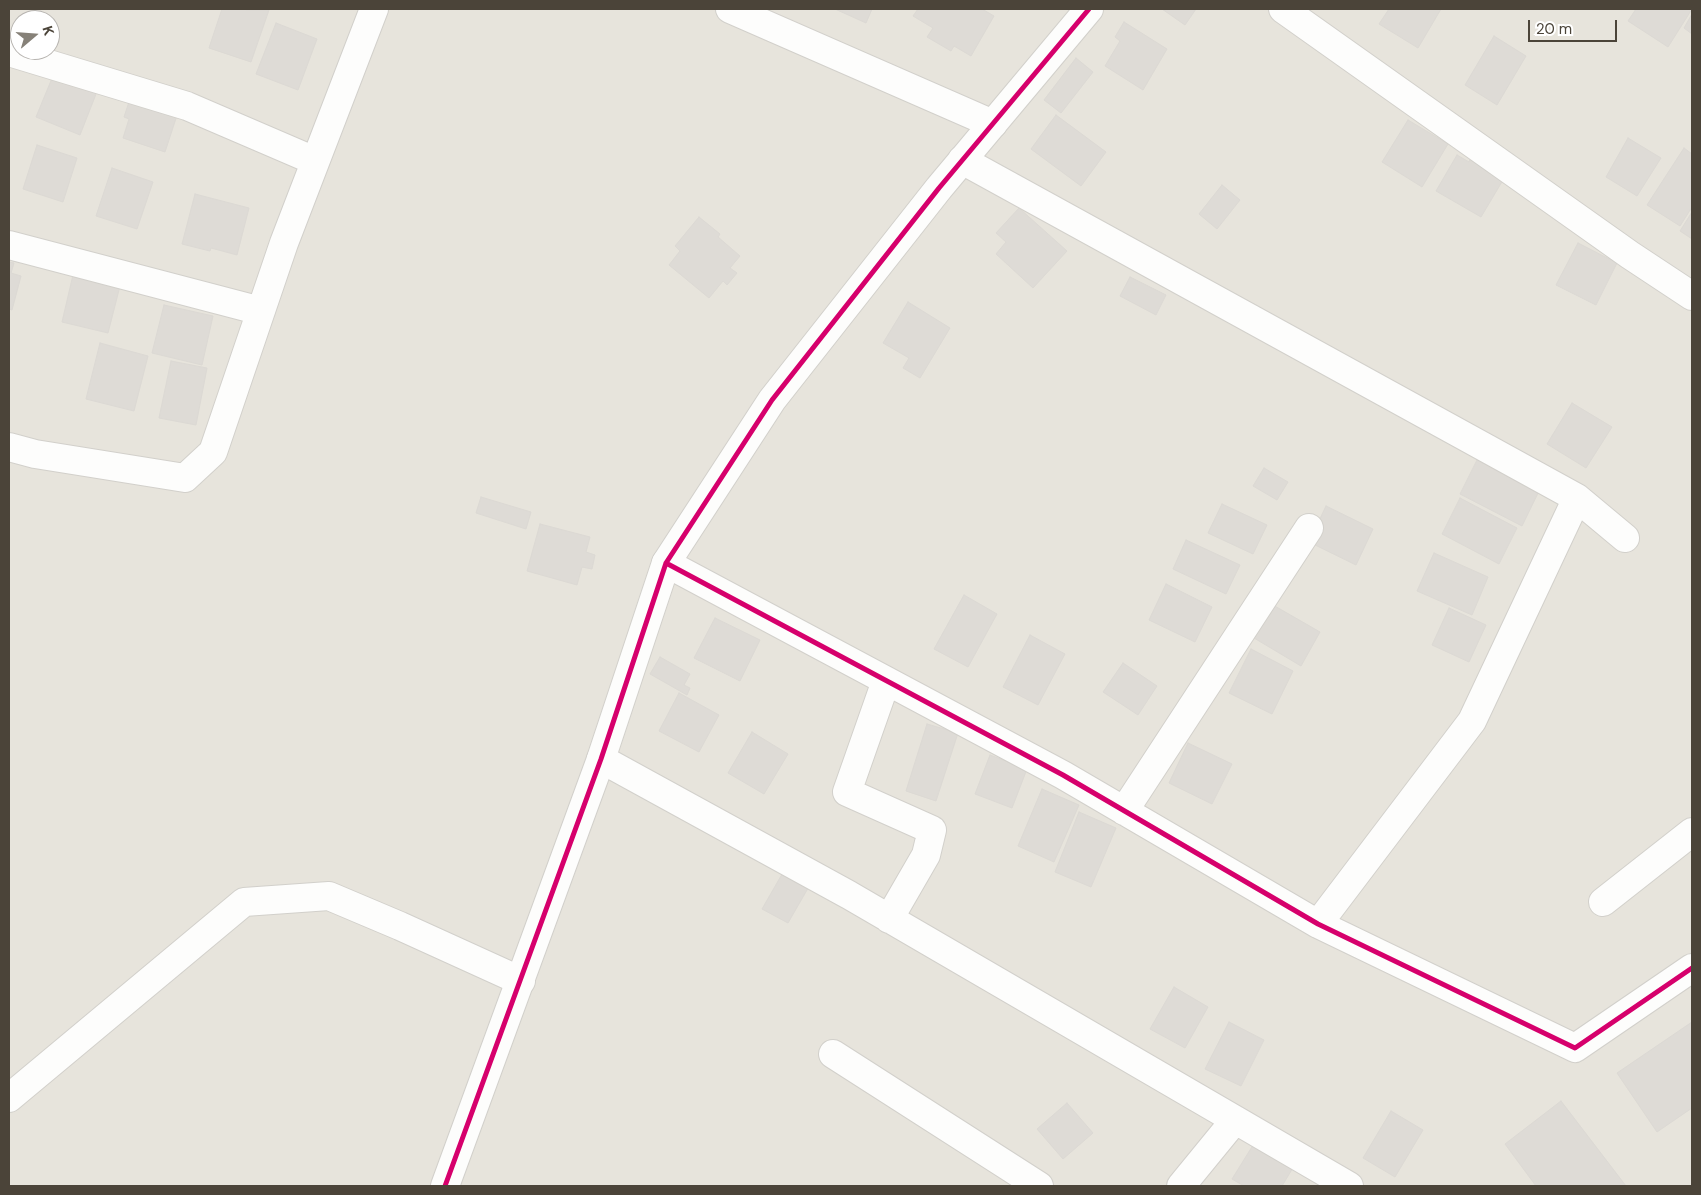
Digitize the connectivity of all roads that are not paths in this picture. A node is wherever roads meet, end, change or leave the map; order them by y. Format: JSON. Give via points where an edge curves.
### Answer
{"nodes":[{"id":1,"x":374,"y":9,"type":"edge"},
{"id":2,"x":730,"y":9,"type":"edge"},
{"id":3,"x":1089,"y":9,"type":"edge"},
{"id":4,"x":1283,"y":9,"type":"edge"},
{"id":5,"x":9,"y":52,"type":"edge"},
{"id":6,"x":993,"y":124,"type":"junction"},
{"id":7,"x":962,"y":160,"type":"junction"},
{"id":8,"x":315,"y":161,"type":"junction"},
{"id":9,"x":9,"y":245,"type":"edge"},
{"id":10,"x":1692,"y":296,"type":"edge"},
{"id":11,"x":260,"y":311,"type":"junction"},
{"id":12,"x":9,"y":447,"type":"edge"},
{"id":13,"x":1577,"y":498,"type":"junction"},
{"id":14,"x":1309,"y":528,"type":"dead end"},
{"id":15,"x":1625,"y":538,"type":"dead end"},
{"id":16,"x":666,"y":562,"type":"junction"},
{"id":17,"x":886,"y":681,"type":"junction"},
{"id":18,"x":601,"y":759,"type":"junction"},
{"id":19,"x":1124,"y":811,"type":"junction"},
{"id":20,"x":1692,"y":832,"type":"edge"},
{"id":21,"x":1603,"y":902,"type":"dead end"},
{"id":22,"x":890,"y":919,"type":"junction"},
{"id":23,"x":1318,"y":924,"type":"junction"},
{"id":24,"x":1692,"y":968,"type":"edge"},
{"id":25,"x":521,"y":980,"type":"junction"},
{"id":26,"x":833,"y":1054,"type":"dead end"},
{"id":27,"x":9,"y":1098,"type":"edge"},
{"id":28,"x":1235,"y":1120,"type":"junction"},
{"id":29,"x":445,"y":1186,"type":"edge"},
{"id":30,"x":1039,"y":1186,"type":"edge"},
{"id":31,"x":1181,"y":1186,"type":"edge"},
{"id":32,"x":1349,"y":1186,"type":"edge"}],
"edges":[{"from":1,"to":8,"type":"street"},
{"from":2,"to":6,"type":"street"},
{"from":3,"to":6,"type":"street"},
{"from":4,"to":10,"type":"street"},
{"from":5,"to":8,"type":"street","via":[[187,106]]},
{"from":6,"to":7,"type":"street"},
{"from":7,"to":13,"type":"street"},
{"from":7,"to":16,"type":"street","via":[[772,400]]},
{"from":8,"to":11,"type":"street"},
{"from":9,"to":11,"type":"street"},
{"from":11,"to":12,"type":"street","via":[[213,452],[185,478]]},
{"from":13,"to":15,"type":"street"},
{"from":13,"to":23,"type":"street","via":[[1472,721]]},
{"from":14,"to":19,"type":"street"},
{"from":16,"to":17,"type":"street"},
{"from":16,"to":18,"type":"street"},
{"from":17,"to":19,"type":"street"},
{"from":17,"to":22,"type":"street","via":[[847,792],[932,830],[926,855]]},
{"from":18,"to":22,"type":"street"},
{"from":18,"to":25,"type":"street"},
{"from":19,"to":23,"type":"street"},
{"from":20,"to":21,"type":"street"},
{"from":22,"to":28,"type":"street"},
{"from":23,"to":24,"type":"street","via":[[1575,1048]]},
{"from":25,"to":27,"type":"street","via":[[329,896],[244,902]]},
{"from":25,"to":29,"type":"street"},
{"from":26,"to":30,"type":"street"},
{"from":28,"to":31,"type":"street"},
{"from":28,"to":32,"type":"street"}]}
